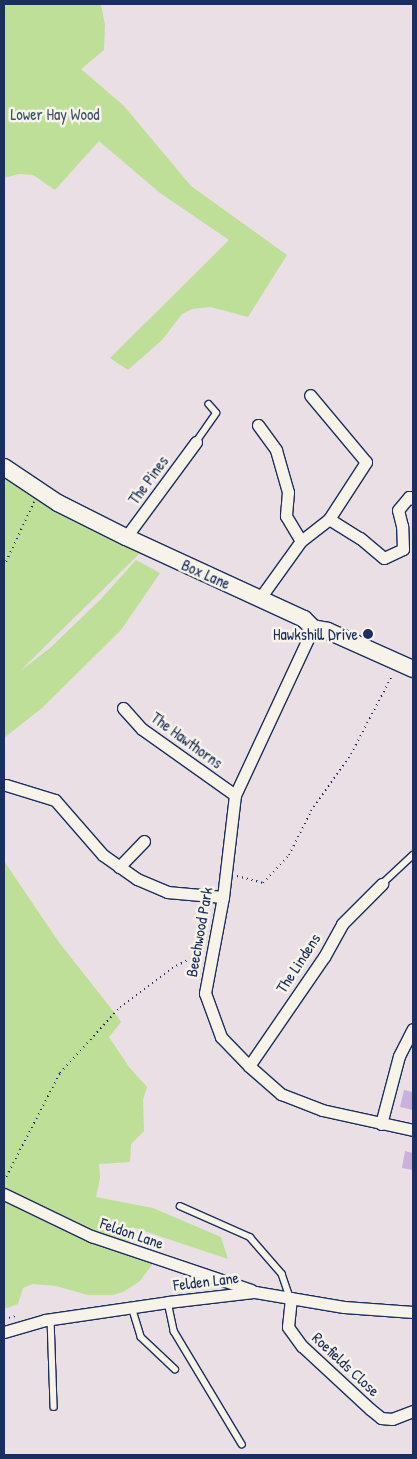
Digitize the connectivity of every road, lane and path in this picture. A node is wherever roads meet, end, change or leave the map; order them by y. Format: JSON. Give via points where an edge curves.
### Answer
{"nodes":[{"id":1,"x":310,"y":395,"type":"dead end"},
{"id":2,"x":209,"y":405,"type":"dead end"},
{"id":3,"x":258,"y":425,"type":"dead end"},
{"id":4,"x":196,"y":442,"type":"joint"},
{"id":5,"x":4,"y":467,"type":"edge"},
{"id":6,"x":39,"y":491,"type":"junction"},
{"id":7,"x":413,"y":499,"type":"edge"},
{"id":8,"x":329,"y":520,"type":"junction"},
{"id":9,"x":126,"y":537,"type":"junction"},
{"id":10,"x":301,"y":541,"type":"junction"},
{"id":11,"x":403,"y":549,"type":"junction"},
{"id":12,"x":413,"y":555,"type":"edge"},
{"id":13,"x":4,"y":566,"type":"edge"},
{"id":14,"x":260,"y":598,"type":"junction"},
{"id":15,"x":313,"y":628,"type":"junction"},
{"id":16,"x":406,"y":666,"type":"edge"},
{"id":17,"x":123,"y":708,"type":"dead end"},
{"id":18,"x":6,"y":785,"type":"dead end"},
{"id":19,"x":235,"y":795,"type":"junction"},
{"id":20,"x":144,"y":841,"type":"dead end"},
{"id":21,"x":413,"y":854,"type":"edge"},
{"id":22,"x":119,"y":867,"type":"junction"},
{"id":23,"x":226,"y":872,"type":"junction"},
{"id":24,"x":382,"y":884,"type":"joint"},
{"id":25,"x":222,"y":897,"type":"junction"},
{"id":26,"x":214,"y":946,"type":"junction"},
{"id":27,"x":413,"y":1029,"type":"edge"},
{"id":28,"x":249,"y":1066,"type":"junction"},
{"id":29,"x":381,"y":1124,"type":"junction"},
{"id":30,"x":413,"y":1130,"type":"edge"},
{"id":31,"x":4,"y":1181,"type":"edge"},
{"id":32,"x":4,"y":1194,"type":"edge"},
{"id":33,"x":180,"y":1206,"type":"dead end"},
{"id":34,"x":255,"y":1292,"type":"junction"},
{"id":35,"x":290,"y":1298,"type":"junction"},
{"id":36,"x":168,"y":1302,"type":"junction"},
{"id":37,"x":132,"y":1307,"type":"junction"},
{"id":38,"x":413,"y":1312,"type":"edge"},
{"id":39,"x":51,"y":1319,"type":"junction"},
{"id":40,"x":4,"y":1332,"type":"edge"},
{"id":41,"x":175,"y":1369,"type":"dead end"},
{"id":42,"x":54,"y":1407,"type":"dead end"},
{"id":43,"x":413,"y":1411,"type":"edge"},
{"id":44,"x":242,"y":1444,"type":"dead end"}],
"edges":[{"from":1,"to":8,"type":"street","via":[[366,462]]},
{"from":2,"to":4,"type":"lane","via":[[216,414]]},
{"from":3,"to":10,"type":"street","via":[[276,450],[288,492],[286,516]]},
{"from":4,"to":9,"type":"street","name":"The Pines"},
{"from":5,"to":6,"type":"main road","name":"Box Lane"},
{"from":6,"to":9,"type":"main road","name":"Box Lane"},
{"from":6,"to":13,"type":"path"},
{"from":7,"to":11,"type":"street","via":[[409,496],[398,510]]},
{"from":8,"to":10,"type":"street"},
{"from":8,"to":11,"type":"street","via":[[360,538],[384,558]]},
{"from":9,"to":14,"type":"main road","name":"Box Lane"},
{"from":10,"to":14,"type":"street"},
{"from":11,"to":12,"type":"street"},
{"from":14,"to":15,"type":"main road","name":"Box Lane","via":[[304,619]]},
{"from":15,"to":16,"type":"main road","name":"Box Lane","via":[[328,631]]},
{"from":15,"to":19,"type":"street","name":"Beechwood Park"},
{"from":16,"to":23,"type":"path","via":[[311,811],[289,855],[263,883]]},
{"from":17,"to":19,"type":"street","name":"The Hawthorns","via":[[142,729]]},
{"from":18,"to":22,"type":"street","via":[[55,800],[103,855]]},
{"from":19,"to":23,"type":"street","name":"Beechwood Park"},
{"from":20,"to":22,"type":"street"},
{"from":21,"to":24,"type":"lane"},
{"from":22,"to":25,"type":"street","via":[[167,892]]},
{"from":23,"to":25,"type":"street","name":"Beechwood Park"},
{"from":24,"to":28,"type":"street","name":"The Lindens","via":[[342,924],[324,958]]},
{"from":25,"to":26,"type":"street","name":"Beechwood Park"},
{"from":26,"to":28,"type":"street","name":"Beechwood Park","via":[[205,993],[221,1037]]},
{"from":26,"to":31,"type":"path","via":[[172,968],[120,1006],[60,1073]]},
{"from":27,"to":29,"type":"street","via":[[399,1056]]},
{"from":28,"to":29,"type":"street","name":"Beechwood Park","via":[[282,1094],[322,1110]]},
{"from":29,"to":30,"type":"street","name":"Beechwood Park"},
{"from":32,"to":34,"type":"street","name":"Feldon Lane","via":[[91,1236]]},
{"from":33,"to":35,"type":"lane","via":[[250,1237],[282,1274]]},
{"from":34,"to":35,"type":"street","name":"Felden Lane"},
{"from":34,"to":36,"type":"street","name":"Felden Lane"},
{"from":35,"to":38,"type":"street","name":"Felden Lane","via":[[344,1307]]},
{"from":35,"to":43,"type":"street","name":"Roefields Close","via":[[288,1326],[302,1346],[381,1418],[392,1419]]},
{"from":36,"to":37,"type":"street","name":"Felden Lane"},
{"from":36,"to":44,"type":"lane","via":[[174,1331]]},
{"from":37,"to":39,"type":"street","name":"Felden Lane"},
{"from":37,"to":41,"type":"lane","via":[[141,1337]]},
{"from":39,"to":40,"type":"street","name":"Felden Lane"},
{"from":39,"to":42,"type":"lane"}]}
